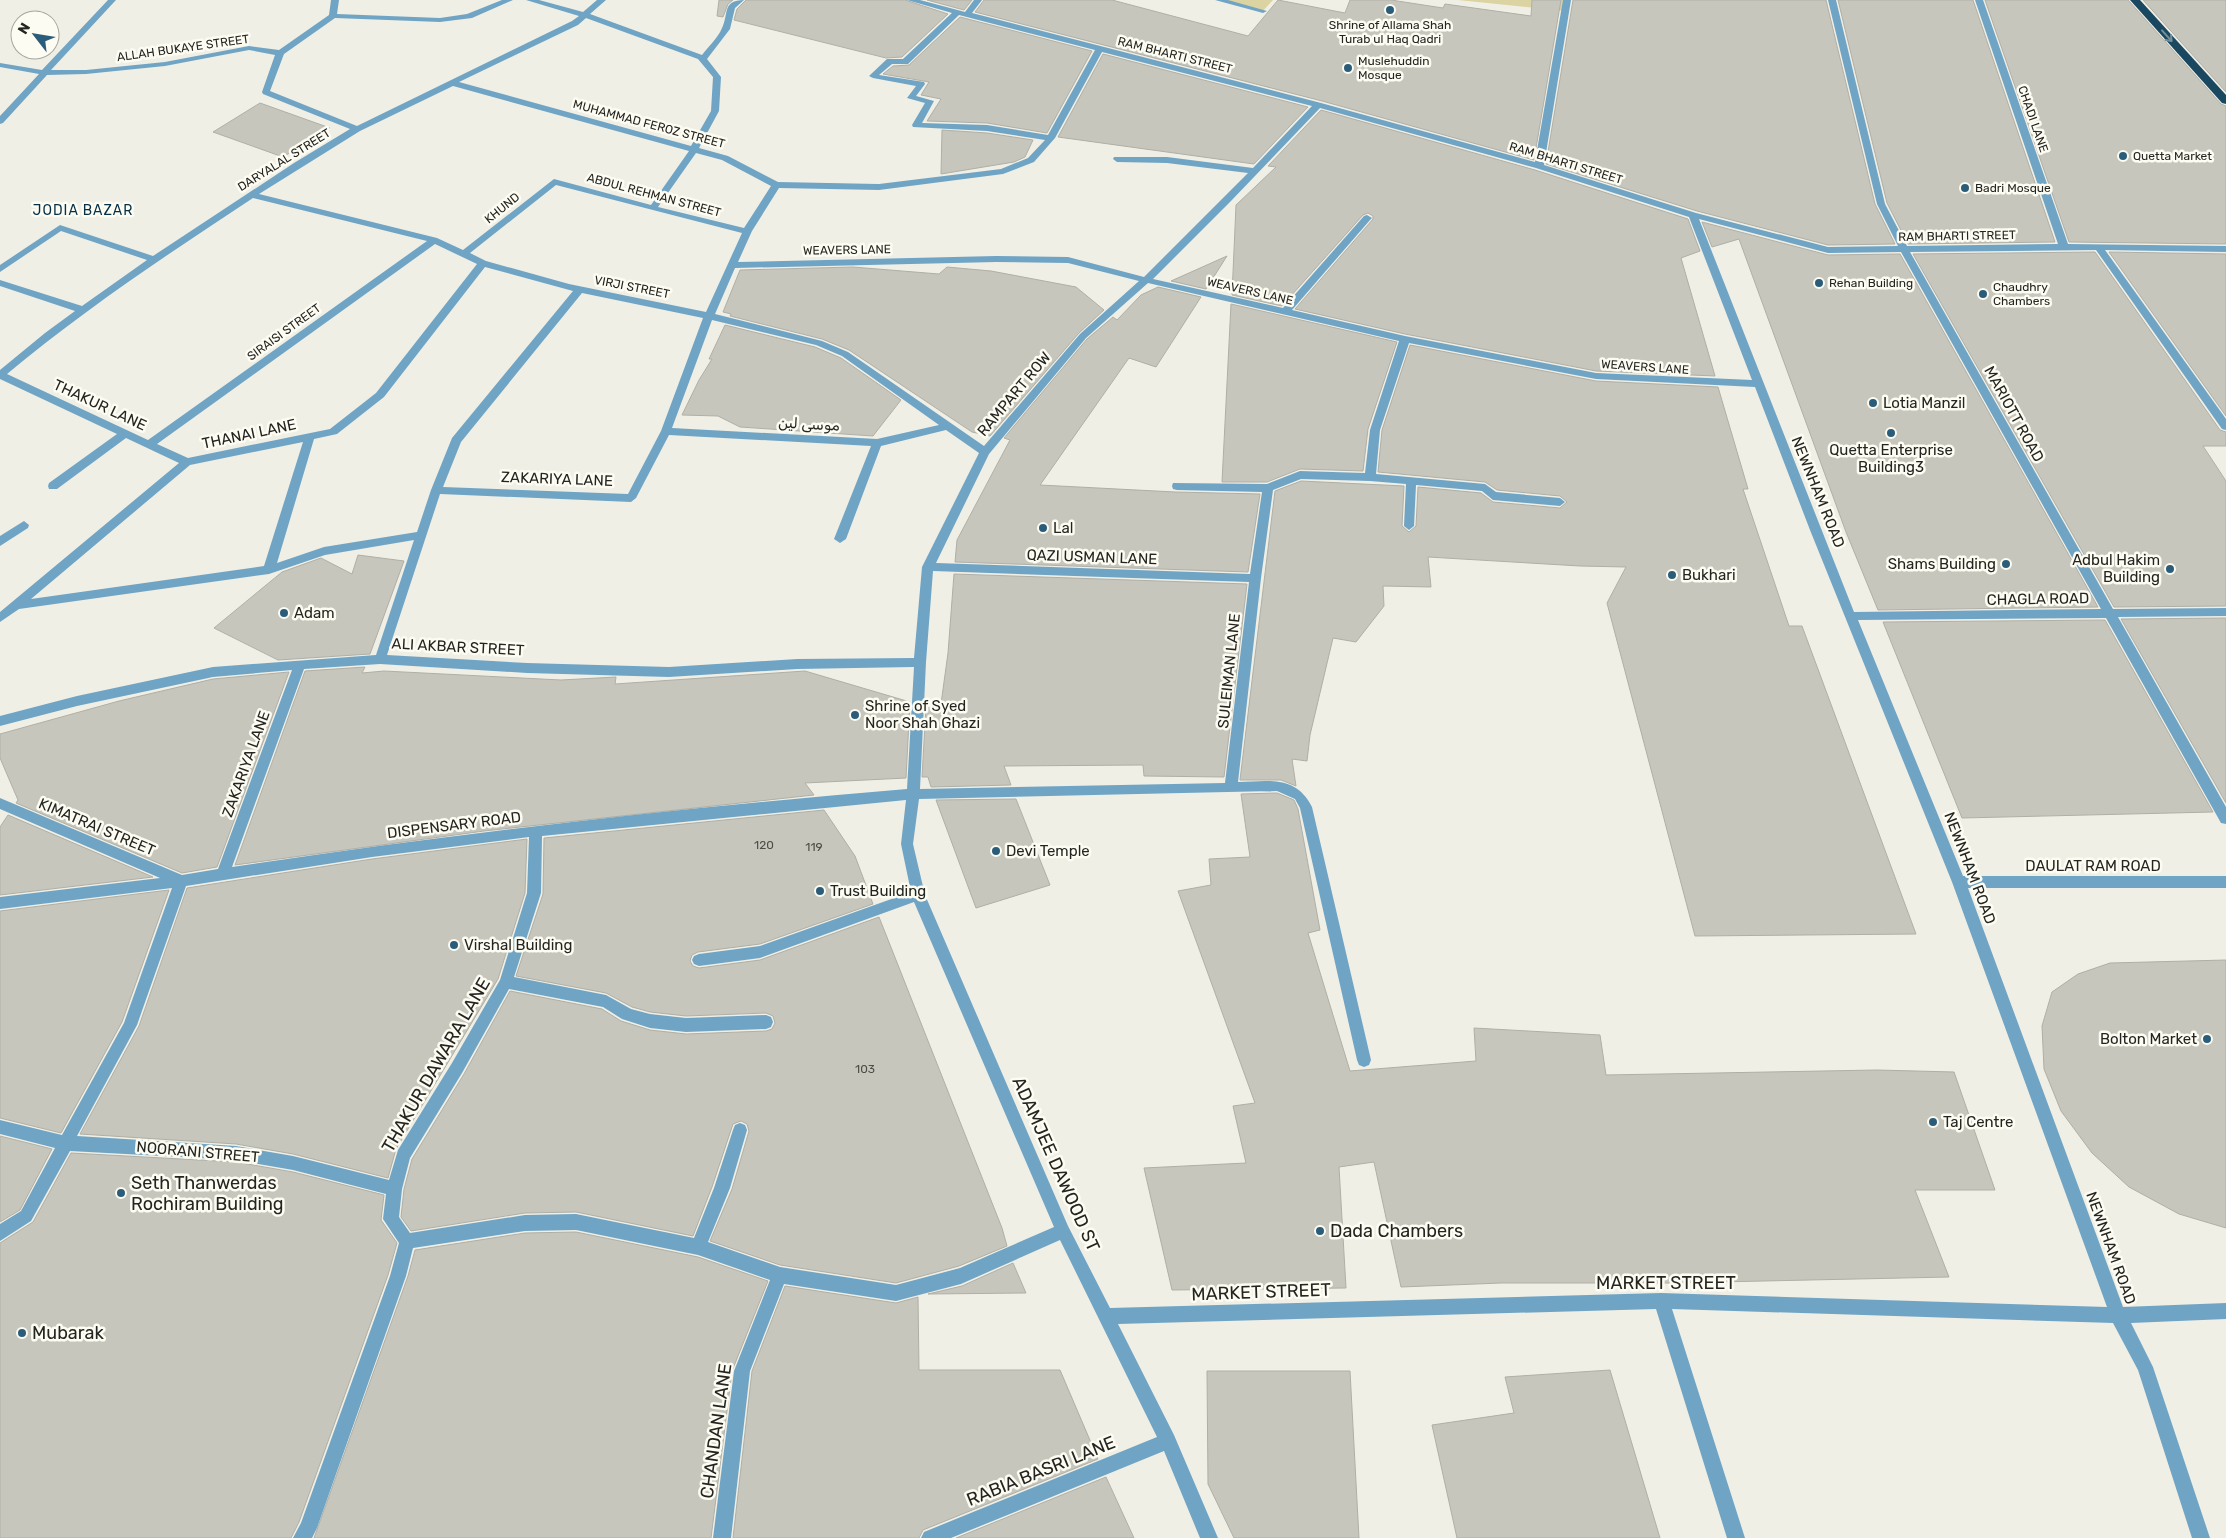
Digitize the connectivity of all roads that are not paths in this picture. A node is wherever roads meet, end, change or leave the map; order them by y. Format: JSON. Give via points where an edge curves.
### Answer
{"nodes":[{"id":1,"x":112,"y":0,"type":"edge"},
{"id":2,"x":335,"y":0,"type":"edge"},
{"id":3,"x":509,"y":0,"type":"edge"},
{"id":4,"x":530,"y":0,"type":"edge"},
{"id":5,"x":602,"y":0,"type":"edge"},
{"id":6,"x":740,"y":0,"type":"edge"},
{"id":7,"x":912,"y":0,"type":"edge"},
{"id":8,"x":978,"y":0,"type":"edge"},
{"id":9,"x":1219,"y":0,"type":"edge"},
{"id":10,"x":1567,"y":0,"type":"edge"},
{"id":11,"x":1832,"y":0,"type":"edge"},
{"id":12,"x":1979,"y":0,"type":"edge"},
{"id":13,"x":2135,"y":0,"type":"edge"},
{"id":14,"x":1263,"y":11,"type":"dead end"},
{"id":15,"x":962,"y":13,"type":"junction"},
{"id":16,"x":585,"y":15,"type":"junction"},
{"id":17,"x":332,"y":16,"type":"junction"},
{"id":18,"x":1099,"y":48,"type":"junction"},
{"id":19,"x":280,"y":53,"type":"junction"},
{"id":20,"x":703,"y":59,"type":"junction"},
{"id":21,"x":0,"y":65,"type":"edge"},
{"id":22,"x":44,"y":73,"type":"junction"},
{"id":23,"x":452,"y":83,"type":"junction"},
{"id":24,"x":2226,"y":101,"type":"edge"},
{"id":25,"x":1318,"y":105,"type":"junction"},
{"id":26,"x":0,"y":121,"type":"edge"},
{"id":27,"x":357,"y":129,"type":"junction"},
{"id":28,"x":1051,"y":138,"type":"junction"},
{"id":29,"x":694,"y":149,"type":"junction"},
{"id":30,"x":1117,"y":159,"type":"dead end"},
{"id":31,"x":1539,"y":166,"type":"junction"},
{"id":32,"x":1255,"y":170,"type":"junction"},
{"id":33,"x":554,"y":182,"type":"joint"},
{"id":34,"x":776,"y":185,"type":"junction"},
{"id":35,"x":251,"y":195,"type":"junction"},
{"id":36,"x":653,"y":208,"type":"junction"},
{"id":37,"x":1693,"y":215,"type":"junction"},
{"id":38,"x":1367,"y":218,"type":"dead end"},
{"id":39,"x":747,"y":231,"type":"junction"},
{"id":40,"x":434,"y":240,"type":"junction"},
{"id":41,"x":2064,"y":247,"type":"junction"},
{"id":42,"x":2098,"y":247,"type":"junction"},
{"id":43,"x":2226,"y":249,"type":"edge"},
{"id":44,"x":1904,"y":250,"type":"junction"},
{"id":45,"x":465,"y":253,"type":"junction"},
{"id":46,"x":154,"y":259,"type":"junction"},
{"id":47,"x":483,"y":263,"type":"junction"},
{"id":48,"x":733,"y":265,"type":"junction"},
{"id":49,"x":0,"y":269,"type":"edge"},
{"id":50,"x":1146,"y":280,"type":"junction"},
{"id":51,"x":0,"y":283,"type":"edge"},
{"id":52,"x":580,"y":289,"type":"junction"},
{"id":53,"x":83,"y":310,"type":"junction"},
{"id":54,"x":1285,"y":312,"type":"junction"},
{"id":55,"x":710,"y":316,"type":"junction"},
{"id":56,"x":1405,"y":339,"type":"junction"},
{"id":57,"x":0,"y":375,"type":"edge"},
{"id":58,"x":1758,"y":384,"type":"junction"},
{"id":59,"x":948,"y":426,"type":"junction"},
{"id":60,"x":2226,"y":427,"type":"edge"},
{"id":61,"x":666,"y":431,"type":"junction"},
{"id":62,"x":125,"y":433,"type":"junction"},
{"id":63,"x":310,"y":437,"type":"junction"},
{"id":64,"x":877,"y":443,"type":"junction"},
{"id":65,"x":149,"y":444,"type":"junction"},
{"id":66,"x":985,"y":452,"type":"junction"},
{"id":67,"x":187,"y":462,"type":"junction"},
{"id":68,"x":1370,"y":477,"type":"junction"},
{"id":69,"x":1411,"y":482,"type":"junction"},
{"id":70,"x":53,"y":486,"type":"dead end"},
{"id":71,"x":1177,"y":486,"type":"dead end"},
{"id":72,"x":1268,"y":488,"type":"junction"},
{"id":73,"x":436,"y":490,"type":"junction"},
{"id":74,"x":1560,"y":502,"type":"dead end"},
{"id":75,"x":24,"y":525,"type":"dead end"},
{"id":76,"x":1409,"y":526,"type":"dead end"},
{"id":77,"x":422,"y":535,"type":"junction"},
{"id":78,"x":840,"y":538,"type":"dead end"},
{"id":79,"x":0,"y":542,"type":"edge"},
{"id":80,"x":928,"y":567,"type":"junction"},
{"id":81,"x":269,"y":570,"type":"junction"},
{"id":82,"x":1255,"y":578,"type":"junction"},
{"id":83,"x":16,"y":605,"type":"junction"},
{"id":84,"x":2226,"y":612,"type":"edge"},
{"id":85,"x":2109,"y":613,"type":"junction"},
{"id":86,"x":1850,"y":616,"type":"junction"},
{"id":87,"x":0,"y":618,"type":"edge"},
{"id":88,"x":380,"y":659,"type":"junction"},
{"id":89,"x":920,"y":662,"type":"junction"},
{"id":90,"x":300,"y":664,"type":"junction"},
{"id":91,"x":0,"y":721,"type":"edge"},
{"id":92,"x":1231,"y":788,"type":"junction"},
{"id":93,"x":913,"y":794,"type":"junction"},
{"id":94,"x":0,"y":803,"type":"edge"},
{"id":95,"x":2226,"y":819,"type":"edge"},
{"id":96,"x":536,"y":831,"type":"junction"},
{"id":97,"x":222,"y":874,"type":"junction"},
{"id":98,"x":181,"y":881,"type":"junction"},
{"id":99,"x":1959,"y":882,"type":"junction"},
{"id":100,"x":2226,"y":882,"type":"edge"},
{"id":101,"x":918,"y":895,"type":"junction"},
{"id":102,"x":0,"y":902,"type":"edge"},
{"id":103,"x":699,"y":960,"type":"dead end"},
{"id":104,"x":506,"y":982,"type":"junction"},
{"id":105,"x":766,"y":1022,"type":"dead end"},
{"id":106,"x":1364,"y":1060,"type":"dead end"},
{"id":107,"x":0,"y":1127,"type":"edge"},
{"id":108,"x":740,"y":1130,"type":"dead end"},
{"id":109,"x":65,"y":1143,"type":"junction"},
{"id":110,"x":394,"y":1189,"type":"junction"},
{"id":111,"x":1063,"y":1231,"type":"junction"},
{"id":112,"x":0,"y":1233,"type":"edge"},
{"id":113,"x":407,"y":1241,"type":"junction"},
{"id":114,"x":698,"y":1247,"type":"junction"},
{"id":115,"x":780,"y":1276,"type":"junction"},
{"id":116,"x":1661,"y":1301,"type":"junction"},
{"id":117,"x":2226,"y":1311,"type":"edge"},
{"id":118,"x":2118,"y":1315,"type":"junction"},
{"id":119,"x":1106,"y":1316,"type":"junction"},
{"id":120,"x":1168,"y":1441,"type":"junction"},
{"id":121,"x":302,"y":1538,"type":"edge"},
{"id":122,"x":722,"y":1538,"type":"edge"},
{"id":123,"x":930,"y":1538,"type":"edge"},
{"id":124,"x":1209,"y":1538,"type":"edge"},
{"id":125,"x":1736,"y":1538,"type":"edge"},
{"id":126,"x":2201,"y":1538,"type":"edge"}],
"edges":[{"from":1,"to":22,"type":"street"},
{"from":2,"to":17,"type":"street"},
{"from":3,"to":17,"type":"street","via":[[468,16],[440,20]]},
{"from":4,"to":16,"type":"street"},
{"from":5,"to":16,"type":"street","name":"DARYALAL STREET"},
{"from":6,"to":20,"type":"street","via":[[731,8],[726,29]]},
{"from":7,"to":15,"type":"street","name":"RAM BHARTI STREET"},
{"from":8,"to":15,"type":"street"},
{"from":9,"to":14,"type":"street"},
{"from":10,"to":31,"type":"street"},
{"from":11,"to":44,"type":"street","name":"MARIOTT ROAD","via":[[1881,204]]},
{"from":12,"to":41,"type":"street","name":"CHADI LANE"},
{"from":13,"to":24,"type":"highway","one_way":true},
{"from":15,"to":18,"type":"street","name":"RAM BHARTI STREET"},
{"from":15,"to":28,"type":"street","via":[[905,62],[890,61],[872,76],[921,84],[911,98],[930,101],[916,125],[987,128]]},
{"from":16,"to":20,"type":"street"},
{"from":16,"to":23,"type":"street","name":"DARYALAL STREET","via":[[575,23]]},
{"from":17,"to":19,"type":"street"},
{"from":18,"to":25,"type":"street","name":"RAM BHARTI STREET"},
{"from":18,"to":28,"type":"street","name":"MUHAMMAD FEROZ STREET"},
{"from":19,"to":22,"type":"street","name":"ALLAH BUKAYE STREET","via":[[249,48],[165,64]]},
{"from":19,"to":27,"type":"street","via":[[266,92]]},
{"from":20,"to":29,"type":"street","via":[[717,77],[715,111]]},
{"from":21,"to":22,"type":"street","name":"ALLAH BUKAYE STREET"},
{"from":22,"to":26,"type":"street"},
{"from":23,"to":27,"type":"street","name":"DARYALAL STREET"},
{"from":23,"to":29,"type":"street","name":"MUHAMMAD FEROZ STREET"},
{"from":25,"to":31,"type":"street","name":"RAM BHARTI STREET"},
{"from":25,"to":32,"type":"street","name":"RAMPART ROW"},
{"from":27,"to":35,"type":"street","name":"DARYALAL STREET"},
{"from":28,"to":34,"type":"street","name":"MUHAMMAD FEROZ STREET","via":[[1031,160],[1003,171],[879,187]]},
{"from":29,"to":34,"type":"street","name":"MUHAMMAD FEROZ STREET","via":[[725,158]]},
{"from":29,"to":36,"type":"street"},
{"from":30,"to":32,"type":"street","via":[[1167,160]]},
{"from":31,"to":37,"type":"street","name":"RAM BHARTI STREET"},
{"from":32,"to":50,"type":"street","name":"RAMPART ROW"},
{"from":33,"to":36,"type":"street","name":"ABDUL REHMAN STREET"},
{"from":33,"to":45,"type":"street","name":"KHUND"},
{"from":34,"to":39,"type":"street","name":"ZAKARIYA LANE"},
{"from":35,"to":40,"type":"street","name":"VIRJI STREET"},
{"from":35,"to":46,"type":"street","name":"DARYALAL STREET"},
{"from":36,"to":39,"type":"street","name":"ABDUL REHMAN STREET"},
{"from":37,"to":44,"type":"street","name":"RAM BHARTI STREET","via":[[1828,250]]},
{"from":37,"to":58,"type":"street","name":"NEWNHAM ROAD"},
{"from":38,"to":54,"type":"street"},
{"from":39,"to":48,"type":"street","name":"ZAKARIYA LANE"},
{"from":40,"to":45,"type":"street","name":"VIRJI STREET"},
{"from":40,"to":65,"type":"street","name":"SIRAISI STREET"},
{"from":41,"to":42,"type":"street","name":"RAM BHARTI STREET"},
{"from":41,"to":44,"type":"street","name":"RAM BHARTI STREET"},
{"from":42,"to":43,"type":"street","name":"RAM BHARTI STREET"},
{"from":42,"to":60,"type":"street"},
{"from":44,"to":85,"type":"street","name":"MARIOTT ROAD"},
{"from":45,"to":47,"type":"street","name":"VIRJI STREET"},
{"from":46,"to":49,"type":"street","via":[[60,228]]},
{"from":46,"to":53,"type":"street","name":"DARYALAL STREET"},
{"from":47,"to":52,"type":"street","name":"VIRJI STREET"},
{"from":47,"to":63,"type":"street","name":"THANAI LANE","via":[[380,395],[333,432]]},
{"from":48,"to":50,"type":"street","name":"WEAVERS LANE","via":[[1068,260]]},
{"from":48,"to":55,"type":"street","name":"ZAKARIYA LANE"},
{"from":50,"to":54,"type":"street","name":"WEAVERS LANE"},
{"from":50,"to":66,"type":"street","name":"RAMPART ROW","via":[[1083,336]]},
{"from":51,"to":53,"type":"street"},
{"from":52,"to":55,"type":"street","name":"VIRJI STREET"},
{"from":52,"to":73,"type":"street","via":[[456,441]]},
{"from":53,"to":57,"type":"street","name":"DARYALAL STREET"},
{"from":54,"to":56,"type":"street","name":"WEAVERS LANE"},
{"from":55,"to":59,"type":"street","name":"VIRJI STREET","via":[[819,343],[845,354]]},
{"from":55,"to":61,"type":"street","name":"ZAKARIYA LANE"},
{"from":56,"to":58,"type":"street","name":"WEAVERS LANE","via":[[1596,376]]},
{"from":56,"to":68,"type":"street","via":[[1375,430]]},
{"from":57,"to":62,"type":"street","name":"THAKUR LANE"},
{"from":58,"to":86,"type":"street","name":"NEWNHAM ROAD"},
{"from":59,"to":64,"type":"street","name":"موسی لین"},
{"from":59,"to":66,"type":"street","name":"VIRJI STREET"},
{"from":61,"to":64,"type":"street","name":"موسی لین"},
{"from":61,"to":73,"type":"street","name":"ZAKARIYA LANE","via":[[631,498]]},
{"from":62,"to":65,"type":"street","name":"THAKUR LANE"},
{"from":62,"to":70,"type":"street"},
{"from":63,"to":67,"type":"street","name":"THANAI LANE"},
{"from":63,"to":81,"type":"street"},
{"from":64,"to":78,"type":"street"},
{"from":65,"to":67,"type":"street","name":"THAKUR LANE"},
{"from":66,"to":80,"type":"street","name":"RAMPART ROW"},
{"from":67,"to":83,"type":"street","name":"THANAI LANE"},
{"from":68,"to":69,"type":"street"},
{"from":68,"to":72,"type":"street","via":[[1300,475]]},
{"from":69,"to":74,"type":"street","via":[[1485,488],[1493,496]]},
{"from":69,"to":76,"type":"street"},
{"from":71,"to":72,"type":"street"},
{"from":72,"to":82,"type":"street","name":"SULEIMAN LANE"},
{"from":73,"to":77,"type":"street"},
{"from":75,"to":79,"type":"street"},
{"from":77,"to":81,"type":"street","via":[[324,551]]},
{"from":77,"to":88,"type":"street"},
{"from":80,"to":82,"type":"street","name":"QAZI USMAN LANE"},
{"from":80,"to":89,"type":"street","name":"RAMPART ROW"},
{"from":81,"to":83,"type":"street"},
{"from":82,"to":92,"type":"street","name":"SULEIMAN LANE"},
{"from":83,"to":87,"type":"street","name":"THANAI LANE"},
{"from":84,"to":85,"type":"street","name":"CHAGLA ROAD"},
{"from":85,"to":86,"type":"street","name":"CHAGLA ROAD"},
{"from":85,"to":95,"type":"street","name":"MARIOTT ROAD"},
{"from":86,"to":99,"type":"street","name":"NEWNHAM ROAD"},
{"from":88,"to":89,"type":"street","name":"ALI AKBAR STREET","via":[[669,672],[797,664]]},
{"from":88,"to":90,"type":"street","name":"ALI AKBAR STREET"},
{"from":89,"to":93,"type":"street","name":"RAMPART ROW"},
{"from":90,"to":91,"type":"street","name":"ALI AKBAR STREET","via":[[214,672]]},
{"from":90,"to":97,"type":"street","name":"ZAKARIYA LANE"},
{"from":92,"to":93,"type":"street"},
{"from":92,"to":106,"type":"street","via":[[1278,786],[1299,795],[1306,807]]},
{"from":93,"to":96,"type":"street","name":"DISPENSARY ROAD"},
{"from":93,"to":101,"type":"street","name":"ADAMJEE DAWOOD ST","via":[[907,844]]},
{"from":94,"to":98,"type":"street","name":"KIMATRAI STREET"},
{"from":96,"to":97,"type":"street","name":"DISPENSARY ROAD"},
{"from":96,"to":104,"type":"street","name":"THAKUR DAWARA LANE","via":[[534,893]]},
{"from":97,"to":98,"type":"street","name":"DISPENSARY ROAD"},
{"from":98,"to":102,"type":"street","name":"DISPENSARY ROAD"},
{"from":98,"to":109,"type":"street","via":[[130,1024]]},
{"from":99,"to":100,"type":"street","name":"DAULAT RAM ROAD"},
{"from":99,"to":118,"type":"street","name":"NEWNHAM ROAD"},
{"from":101,"to":103,"type":"street","via":[[760,952]]},
{"from":101,"to":111,"type":"street","name":"ADAMJEE DAWOOD ST"},
{"from":104,"to":105,"type":"street","via":[[606,1001],[627,1014],[650,1021],[686,1025]]},
{"from":104,"to":110,"type":"street","name":"THAKUR DAWARA LANE","via":[[403,1155]]},
{"from":107,"to":109,"type":"street","name":"NOORANI STREET"},
{"from":108,"to":114,"type":"street","via":[[722,1188]]},
{"from":109,"to":110,"type":"street","name":"NOORANI STREET","via":[[236,1153],[293,1163]]},
{"from":109,"to":112,"type":"street","via":[[26,1216]]},
{"from":110,"to":113,"type":"street","name":"THAKUR DAWARA LANE","via":[[391,1219]]},
{"from":111,"to":115,"type":"street","via":[[961,1276],[896,1293]]},
{"from":111,"to":119,"type":"street","name":"ADAMJEE DAWOOD ST"},
{"from":113,"to":114,"type":"street","via":[[525,1223],[576,1222]]},
{"from":113,"to":121,"type":"street"},
{"from":114,"to":115,"type":"street"},
{"from":115,"to":122,"type":"street","name":"CHANDAN LANE","via":[[742,1371]]},
{"from":116,"to":118,"type":"street","name":"MARKET STREET"},
{"from":116,"to":119,"type":"street","name":"MARKET STREET"},
{"from":116,"to":125,"type":"street"},
{"from":117,"to":118,"type":"street","name":"MARKET STREET"},
{"from":118,"to":126,"type":"street","name":"NEWNHAM ROAD","via":[[2145,1367]]},
{"from":119,"to":120,"type":"street","name":"ADAMJEE DAWOOD ST"},
{"from":120,"to":123,"type":"street","name":"RABIA BASRI LANE"},
{"from":120,"to":124,"type":"street","name":"ADAMJEE DAWOOD ST"}]}
